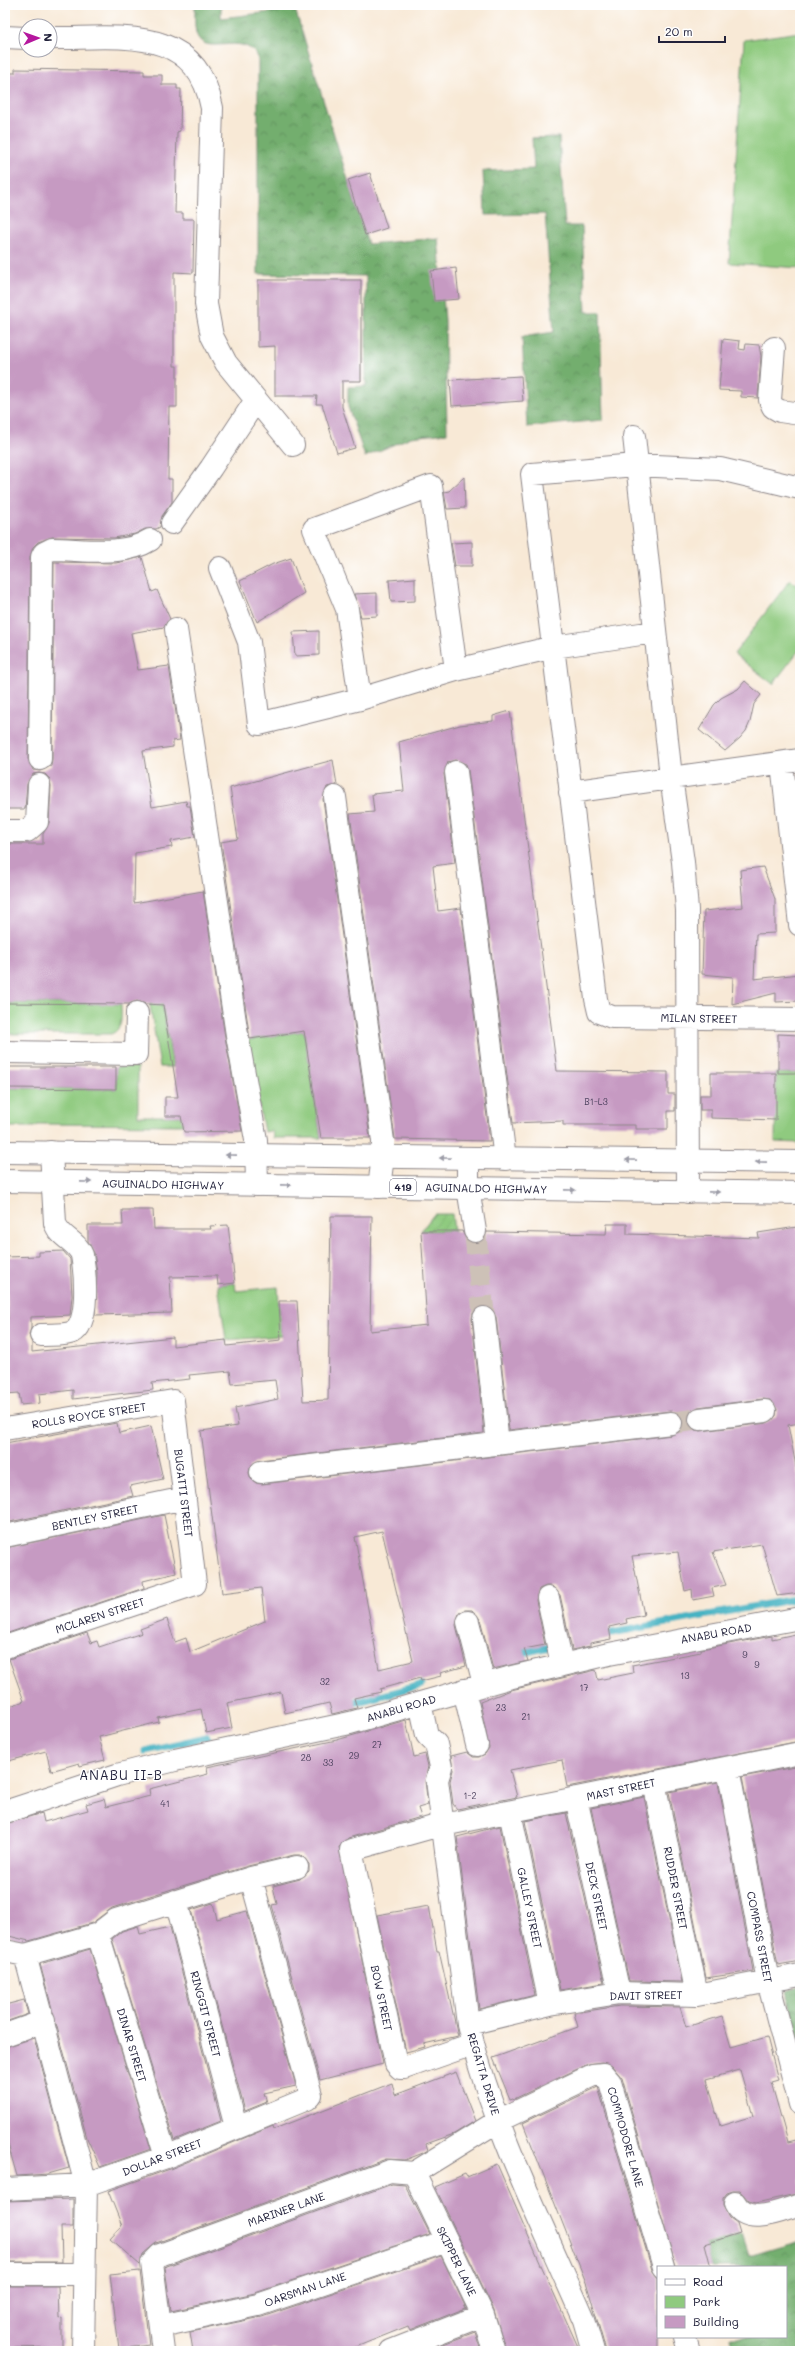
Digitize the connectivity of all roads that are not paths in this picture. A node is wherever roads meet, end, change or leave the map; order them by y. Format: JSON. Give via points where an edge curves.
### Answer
{"nodes":[{"id":1,"x":5,"y":37,"type":"edge"},
{"id":2,"x":18,"y":38,"type":"edge"},
{"id":3,"x":58,"y":38,"type":"edge"},
{"id":4,"x":774,"y":348,"type":"dead end"},
{"id":5,"x":256,"y":400,"type":"junction"},
{"id":6,"x":800,"y":414,"type":"edge"},
{"id":7,"x":634,"y":436,"type":"dead end"},
{"id":8,"x":293,"y":445,"type":"dead end"},
{"id":9,"x":635,"y":465,"type":"junction"},
{"id":10,"x":800,"y":488,"type":"edge"},
{"id":11,"x":220,"y":568,"type":"dead end"},
{"id":12,"x":176,"y":629,"type":"dead end"},
{"id":13,"x":654,"y":632,"type":"junction"},
{"id":14,"x":554,"y":646,"type":"junction"},
{"id":15,"x":456,"y":670,"type":"junction"},
{"id":16,"x":360,"y":699,"type":"junction"},
{"id":17,"x":40,"y":759,"type":"dead end"},
{"id":18,"x":791,"y":762,"type":"edge"},
{"id":19,"x":456,"y":772,"type":"dead end"},
{"id":20,"x":670,"y":777,"type":"junction"},
{"id":21,"x":39,"y":785,"type":"dead end"},
{"id":22,"x":570,"y":792,"type":"junction"},
{"id":23,"x":335,"y":797,"type":"dead end"},
{"id":24,"x":5,"y":831,"type":"edge"},
{"id":25,"x":800,"y":925,"type":"edge"},
{"id":26,"x":136,"y":1013,"type":"dead end"},
{"id":27,"x":688,"y":1018,"type":"junction"},
{"id":28,"x":800,"y":1020,"type":"edge"},
{"id":29,"x":5,"y":1052,"type":"edge"},
{"id":30,"x":5,"y":1152,"type":"edge"},
{"id":31,"x":51,"y":1152,"type":"junction"},
{"id":32,"x":256,"y":1155,"type":"junction"},
{"id":33,"x":384,"y":1157,"type":"junction"},
{"id":34,"x":468,"y":1158,"type":"junction"},
{"id":35,"x":505,"y":1158,"type":"junction"},
{"id":36,"x":688,"y":1161,"type":"junction"},
{"id":37,"x":800,"y":1162,"type":"edge"},
{"id":38,"x":5,"y":1181,"type":"edge"},
{"id":39,"x":51,"y":1182,"type":"junction"},
{"id":40,"x":257,"y":1185,"type":"junction"},
{"id":41,"x":379,"y":1187,"type":"junction"},
{"id":42,"x":468,"y":1188,"type":"junction"},
{"id":43,"x":688,"y":1192,"type":"junction"},
{"id":44,"x":800,"y":1193,"type":"edge"},
{"id":45,"x":475,"y":1232,"type":"tunnel mouth"},
{"id":46,"x":484,"y":1318,"type":"tunnel mouth"},
{"id":47,"x":41,"y":1335,"type":"dead end"},
{"id":48,"x":173,"y":1401,"type":"joint"},
{"id":49,"x":765,"y":1411,"type":"dead end"},
{"id":50,"x":700,"y":1419,"type":"tunnel mouth"},
{"id":51,"x":671,"y":1422,"type":"tunnel mouth"},
{"id":52,"x":5,"y":1429,"type":"edge"},
{"id":53,"x":498,"y":1444,"type":"junction"},
{"id":54,"x":261,"y":1472,"type":"dead end"},
{"id":55,"x":185,"y":1498,"type":"junction"},
{"id":56,"x":5,"y":1536,"type":"edge"},
{"id":57,"x":195,"y":1584,"type":"joint"},
{"id":58,"x":548,"y":1598,"type":"dead end"},
{"id":59,"x":800,"y":1618,"type":"edge"},
{"id":60,"x":468,"y":1622,"type":"dead end"},
{"id":61,"x":5,"y":1647,"type":"edge"},
{"id":62,"x":562,"y":1665,"type":"junction"},
{"id":63,"x":474,"y":1687,"type":"junction"},
{"id":64,"x":420,"y":1703,"type":"junction"},
{"id":65,"x":477,"y":1745,"type":"dead end"},
{"id":66,"x":800,"y":1753,"type":"edge"},
{"id":67,"x":728,"y":1768,"type":"junction"},
{"id":68,"x":654,"y":1782,"type":"junction"},
{"id":69,"x":576,"y":1798,"type":"junction"},
{"id":70,"x":5,"y":1812,"type":"edge"},
{"id":71,"x":510,"y":1812,"type":"junction"},
{"id":72,"x":442,"y":1826,"type":"junction"},
{"id":73,"x":351,"y":1850,"type":"joint"},
{"id":74,"x":297,"y":1867,"type":"dead end"},
{"id":75,"x":251,"y":1878,"type":"junction"},
{"id":76,"x":176,"y":1901,"type":"junction"},
{"id":77,"x":98,"y":1934,"type":"junction"},
{"id":78,"x":15,"y":1953,"type":"edge"},
{"id":79,"x":800,"y":1975,"type":"edge"},
{"id":80,"x":768,"y":1981,"type":"junction"},
{"id":81,"x":619,"y":1993,"type":"junction"},
{"id":82,"x":697,"y":1994,"type":"junction"},
{"id":83,"x":550,"y":2004,"type":"junction"},
{"id":84,"x":44,"y":2021,"type":"junction"},
{"id":85,"x":471,"y":2034,"type":"junction"},
{"id":86,"x":5,"y":2035,"type":"edge"},
{"id":87,"x":800,"y":2104,"type":"edge"},
{"id":88,"x":498,"y":2121,"type":"junction"},
{"id":89,"x":236,"y":2127,"type":"junction"},
{"id":90,"x":166,"y":2157,"type":"junction"},
{"id":91,"x":414,"y":2173,"type":"junction"},
{"id":92,"x":6,"y":2184,"type":"edge"},
{"id":93,"x":86,"y":2185,"type":"junction"},
{"id":94,"x":735,"y":2203,"type":"dead end"},
{"id":95,"x":800,"y":2205,"type":"edge"},
{"id":96,"x":447,"y":2241,"type":"junction"},
{"id":97,"x":664,"y":2266,"type":"edge"},
{"id":98,"x":5,"y":2274,"type":"edge"},
{"id":99,"x":84,"y":2274,"type":"junction"},
{"id":100,"x":483,"y":2315,"type":"junction"},
{"id":101,"x":161,"y":2326,"type":"junction"},
{"id":102,"x":685,"y":2338,"type":"edge"},
{"id":103,"x":401,"y":2349,"type":"edge"},
{"id":104,"x":83,"y":2351,"type":"edge"},
{"id":105,"x":163,"y":2351,"type":"edge"},
{"id":106,"x":494,"y":2351,"type":"edge"},
{"id":107,"x":593,"y":2351,"type":"edge"},
{"id":108,"x":689,"y":2351,"type":"edge"}],
"edges":[{"from":1,"to":2,"type":"main road"},
{"from":3,"to":5,"type":"main road","via":[[160,42],[186,58],[202,77],[210,95],[212,108],[206,287],[208,320],[218,350]]},
{"from":4,"to":6,"type":"main road","via":[[770,400],[772,407]]},
{"from":5,"to":8,"type":"main road"},
{"from":5,"to":17,"type":"main road","via":[[212,468],[161,532],[141,546],[124,550],[52,549],[44,553]]},
{"from":7,"to":9,"type":"main road"},
{"from":9,"to":10,"type":"main road","via":[[720,469]]},
{"from":9,"to":13,"type":"main road"},
{"from":9,"to":14,"type":"main road","via":[[532,474]]},
{"from":11,"to":16,"type":"main road","via":[[249,642],[259,724]]},
{"from":12,"to":32,"type":"main road","via":[[237,1035],[256,1140]]},
{"from":13,"to":14,"type":"main road"},
{"from":13,"to":20,"type":"main road"},
{"from":14,"to":15,"type":"main road"},
{"from":14,"to":22,"type":"main road"},
{"from":15,"to":16,"type":"main road"},
{"from":15,"to":16,"type":"main road","via":[[430,486],[314,529],[347,609]]},
{"from":18,"to":20,"type":"main road"},
{"from":18,"to":25,"type":"main road"},
{"from":19,"to":35,"type":"main road"},
{"from":20,"to":22,"type":"main road"},
{"from":20,"to":27,"type":"main road","via":[[683,862],[686,902]]},
{"from":21,"to":24,"type":"main road","via":[[37,822],[27,831]]},
{"from":22,"to":27,"type":"main road","name":"MILAN STREET","via":[[599,1012],[612,1017]]},
{"from":23,"to":33,"type":"main road"},
{"from":26,"to":29,"type":"main road","via":[[136,1054]]},
{"from":27,"to":28,"type":"main road","name":"MILAN STREET"},
{"from":27,"to":36,"type":"main road"},
{"from":30,"to":31,"type":"main road"},
{"from":32,"to":31,"type":"main road","one_way":true},
{"from":31,"to":39,"type":"main road"},
{"from":32,"to":33,"type":"main road"},
{"from":32,"to":40,"type":"main road"},
{"from":34,"to":33,"type":"main road","one_way":true},
{"from":33,"to":41,"type":"main road"},
{"from":34,"to":35,"type":"main road"},
{"from":34,"to":42,"type":"main road"},
{"from":36,"to":35,"type":"main road","one_way":true},
{"from":37,"to":36,"type":"main road","one_way":true},
{"from":36,"to":43,"type":"main road"},
{"from":38,"to":39,"type":"main road","name":"AGUINALDO HIGHWAY","number":"419"},
{"from":39,"to":40,"type":"main road","name":"AGUINALDO HIGHWAY","number":"419","one_way":true},
{"from":39,"to":47,"type":"main road","via":[[57,1229],[63,1237],[78,1247],[82,1255],[84,1316],[73,1332]]},
{"from":40,"to":41,"type":"main road","name":"AGUINALDO HIGHWAY","number":"419","one_way":true},
{"from":41,"to":42,"type":"main road","name":"AGUINALDO HIGHWAY","number":"419"},
{"from":42,"to":43,"type":"main road","name":"AGUINALDO HIGHWAY","number":"419","one_way":true},
{"from":42,"to":45,"type":"main road"},
{"from":43,"to":44,"type":"main road","name":"AGUINALDO HIGHWAY","number":"419","one_way":true},
{"from":46,"to":53,"type":"main road"},
{"from":48,"to":52,"type":"main road","name":"ROLLS ROYCE STREET"},
{"from":48,"to":55,"type":"main road","name":"BUGATTI STREET"},
{"from":49,"to":50,"type":"main road"},
{"from":51,"to":53,"type":"main road"},
{"from":53,"to":54,"type":"main road"},
{"from":55,"to":56,"type":"main road","name":"BENTLEY STREET"},
{"from":55,"to":57,"type":"main road","name":"BUGATTI STREET"},
{"from":57,"to":61,"type":"main road","name":"MCLAREN STREET"},
{"from":58,"to":62,"type":"main road"},
{"from":59,"to":62,"type":"main road","name":"ANABU ROAD","via":[[652,1645]]},
{"from":60,"to":63,"type":"main road"},
{"from":62,"to":63,"type":"main road","name":"ANABU ROAD"},
{"from":63,"to":64,"type":"main road","name":"ANABU ROAD"},
{"from":63,"to":65,"type":"main road"},
{"from":64,"to":70,"type":"main road","name":"ANABU ROAD","via":[[338,1726],[116,1775]]},
{"from":64,"to":72,"type":"main road","name":"REGATTA DRIVE","via":[[427,1735],[436,1744],[441,1767],[437,1780]]},
{"from":66,"to":67,"type":"main road","name":"MAST STREET"},
{"from":67,"to":68,"type":"main road","name":"MAST STREET"},
{"from":67,"to":80,"type":"main road","name":"COMPASS STREET"},
{"from":68,"to":69,"type":"main road","name":"MAST STREET"},
{"from":68,"to":82,"type":"main road","name":"RUDDER STREET"},
{"from":69,"to":71,"type":"main road","name":"MAST STREET"},
{"from":69,"to":81,"type":"main road","name":"DECK STREET"},
{"from":71,"to":72,"type":"main road","name":"MAST STREET"},
{"from":71,"to":83,"type":"main road","name":"GALLEY STREET"},
{"from":72,"to":73,"type":"main road","name":"MAST STREET"},
{"from":72,"to":85,"type":"main road","name":"REGATTA DRIVE"},
{"from":73,"to":85,"type":"main road","name":"BOW STREET","via":[[396,2064],[404,2068]]},
{"from":74,"to":75,"type":"main road"},
{"from":75,"to":76,"type":"main road"},
{"from":75,"to":89,"type":"main road","name":"DOLLAR STREET","via":[[311,2095],[307,2099]]},
{"from":76,"to":77,"type":"main road","via":[[116,1920]]},
{"from":76,"to":89,"type":"main road","name":"RINGGIT STREET"},
{"from":77,"to":78,"type":"main road"},
{"from":77,"to":90,"type":"main road","name":"DINAR STREET"},
{"from":78,"to":84,"type":"main road"},
{"from":79,"to":80,"type":"main road","name":"DAVIT STREET"},
{"from":80,"to":82,"type":"main road","name":"DAVIT STREET"},
{"from":80,"to":87,"type":"main road","name":"COMPASS STREET"},
{"from":81,"to":82,"type":"main road","name":"DAVIT STREET"},
{"from":81,"to":83,"type":"main road","name":"DAVIT STREET"},
{"from":83,"to":85,"type":"main road","name":"DAVIT STREET"},
{"from":84,"to":86,"type":"main road"},
{"from":84,"to":93,"type":"main road"},
{"from":85,"to":88,"type":"main road","name":"REGATTA DRIVE"},
{"from":88,"to":91,"type":"main road"},
{"from":88,"to":97,"type":"main road","name":"COMMODORE LANE","via":[[593,2075],[603,2074],[610,2082]]},
{"from":88,"to":107,"type":"main road","name":"REGATTA DRIVE","via":[[584,2320]]},
{"from":89,"to":90,"type":"main road","name":"DOLLAR STREET"},
{"from":90,"to":93,"type":"main road","name":"DOLLAR STREET"},
{"from":91,"to":96,"type":"main road","name":"SKIPPER LANE"},
{"from":91,"to":101,"type":"main road","name":"MARINER LANE","via":[[390,2171],[160,2254],[152,2263]]},
{"from":92,"to":93,"type":"main road","name":"DOLLAR STREET"},
{"from":93,"to":99,"type":"main road"},
{"from":94,"to":95,"type":"main road","via":[[744,2214],[750,2216],[771,2214]]},
{"from":96,"to":100,"type":"main road","name":"SKIPPER LANE"},
{"from":96,"to":101,"type":"main road","name":"OARSMAN LANE","via":[[258,2306]]},
{"from":98,"to":99,"type":"main road"},
{"from":99,"to":104,"type":"main road"},
{"from":100,"to":103,"type":"main road"},
{"from":100,"to":106,"type":"main road","name":"SKIPPER LANE"},
{"from":101,"to":105,"type":"main road","name":"MARINER LANE"},
{"from":102,"to":108,"type":"main road"}]}
